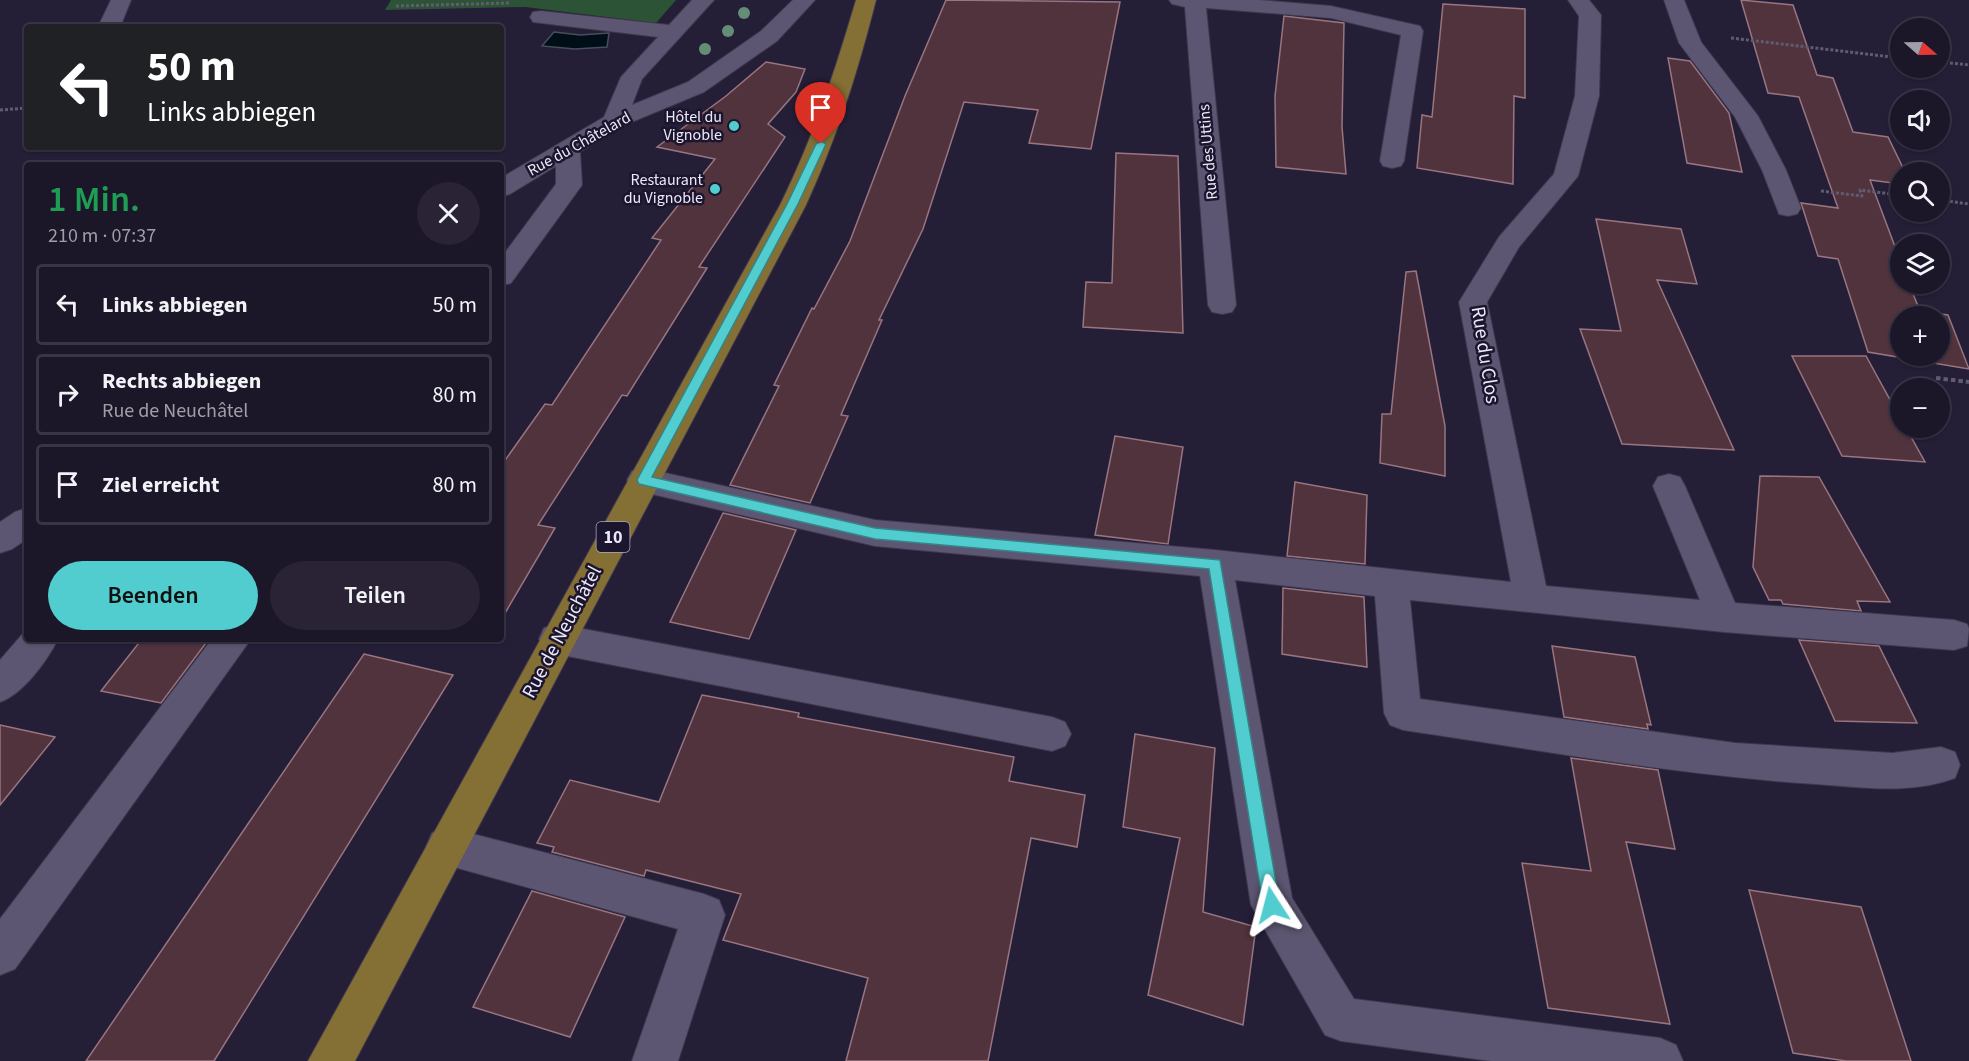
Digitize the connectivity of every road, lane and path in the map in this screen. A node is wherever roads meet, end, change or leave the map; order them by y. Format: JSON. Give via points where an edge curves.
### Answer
{"nodes":[{"id":1,"x":121,"y":0,"type":"edge"},
{"id":2,"x":399,"y":0,"type":"edge"},
{"id":3,"x":462,"y":0,"type":"edge"},
{"id":4,"x":704,"y":0,"type":"edge"},
{"id":5,"x":805,"y":0,"type":"edge"},
{"id":6,"x":866,"y":0,"type":"edge"},
{"id":7,"x":1190,"y":0,"type":"edge"},
{"id":8,"x":1674,"y":0,"type":"edge"},
{"id":9,"x":459,"y":4,"type":"dead end"},
{"id":10,"x":1592,"y":5,"type":"edge"},
{"id":11,"x":396,"y":6,"type":"dead end"},
{"id":12,"x":541,"y":17,"type":"dead end"},
{"id":13,"x":110,"y":24,"type":"edge"},
{"id":14,"x":673,"y":32,"type":"junction"},
{"id":15,"x":1686,"y":32,"type":"junction"},
{"id":16,"x":1890,"y":57,"type":"edge"},
{"id":17,"x":1950,"y":63,"type":"edge"},
{"id":18,"x":1969,"y":65,"type":"edge"},
{"id":19,"x":24,"y":108,"type":"edge"},
{"id":20,"x":0,"y":110,"type":"edge"},
{"id":21,"x":614,"y":121,"type":"junction"},
{"id":22,"x":568,"y":150,"type":"junction"},
{"id":23,"x":1392,"y":161,"type":"dead end"},
{"id":24,"x":1780,"y":186,"type":"junction"},
{"id":25,"x":504,"y":187,"type":"edge"},
{"id":26,"x":1890,"y":194,"type":"edge"},
{"id":27,"x":1950,"y":201,"type":"edge"},
{"id":28,"x":1969,"y":204,"type":"edge"},
{"id":29,"x":1788,"y":208,"type":"dead end"},
{"id":30,"x":504,"y":273,"type":"edge"},
{"id":31,"x":1221,"y":305,"type":"dead end"},
{"id":32,"x":1950,"y":380,"type":"edge"},
{"id":33,"x":1969,"y":382,"type":"edge"},
{"id":34,"x":643,"y":480,"type":"junction"},
{"id":35,"x":1669,"y":486,"type":"dead end"},
{"id":36,"x":24,"y":523,"type":"edge"},
{"id":37,"x":0,"y":540,"type":"edge"},
{"id":38,"x":1215,"y":564,"type":"junction"},
{"id":39,"x":1391,"y":584,"type":"junction"},
{"id":40,"x":1531,"y":599,"type":"junction"},
{"id":41,"x":1724,"y":617,"type":"junction"},
{"id":42,"x":1954,"y":635,"type":"dead end"},
{"id":43,"x":557,"y":639,"type":"junction"},
{"id":44,"x":37,"y":642,"type":"edge"},
{"id":45,"x":231,"y":642,"type":"edge"},
{"id":46,"x":0,"y":686,"type":"edge"},
{"id":47,"x":1052,"y":734,"type":"dead end"},
{"id":48,"x":1941,"y":765,"type":"dead end"},
{"id":49,"x":446,"y":847,"type":"junction"},
{"id":50,"x":0,"y":954,"type":"edge"},
{"id":51,"x":331,"y":1061,"type":"edge"},
{"id":52,"x":655,"y":1061,"type":"edge"},
{"id":53,"x":1660,"y":1061,"type":"edge"}],
"edges":[{"from":1,"to":13,"type":"street"},
{"from":2,"to":11,"type":"path"},
{"from":3,"to":9,"type":"path"},
{"from":4,"to":14,"type":"street"},
{"from":5,"to":21,"type":"street","name":"Rue du Châtelard","via":[[769,36],[696,87]]},
{"from":6,"to":34,"type":"main road","name":"Rue de Neuchâtel","number":"10","via":[[840,93],[816,156]]},
{"from":7,"to":23,"type":"street","via":[[1331,12],[1412,31]]},
{"from":7,"to":31,"type":"street","name":"Rue des Uttins"},
{"from":8,"to":15,"type":"street"},
{"from":10,"to":40,"type":"street","name":"Rue du Clos","via":[[1587,96],[1566,176],[1508,243],[1473,302]]},
{"from":12,"to":14,"type":"street"},
{"from":14,"to":21,"type":"street","via":[[632,77]]},
{"from":15,"to":16,"type":"path"},
{"from":15,"to":24,"type":"street","via":[[1690,43],[1746,116]]},
{"from":17,"to":18,"type":"path"},
{"from":19,"to":20,"type":"path"},
{"from":21,"to":22,"type":"street","name":"Rue du Châtelard"},
{"from":22,"to":25,"type":"street","name":"Rue du Châtelard"},
{"from":22,"to":30,"type":"street","via":[[569,185]]},
{"from":24,"to":26,"type":"path","via":[[1862,196],[1860,190]]},
{"from":24,"to":29,"type":"street"},
{"from":27,"to":28,"type":"path"},
{"from":32,"to":33,"type":"path"},
{"from":34,"to":38,"type":"street","via":[[875,533]]},
{"from":34,"to":43,"type":"main road","name":"Rue de Neuchâtel","number":"10"},
{"from":35,"to":41,"type":"street"},
{"from":36,"to":37,"type":"street"},
{"from":38,"to":39,"type":"street"},
{"from":38,"to":53,"type":"street","via":[[1272,905],[1341,1019]]},
{"from":39,"to":40,"type":"street"},
{"from":39,"to":48,"type":"street","via":[[1403,713],[1735,761],[1892,771]]},
{"from":40,"to":41,"type":"street"},
{"from":41,"to":42,"type":"street"},
{"from":43,"to":47,"type":"street"},
{"from":43,"to":49,"type":"main road","name":"Rue de Neuchâtel","number":"10"},
{"from":44,"to":46,"type":"street"},
{"from":45,"to":50,"type":"street"},
{"from":49,"to":51,"type":"main road","name":"Rue de Neuchâtel","number":"10"},
{"from":49,"to":52,"type":"street","via":[[704,915]]}]}
